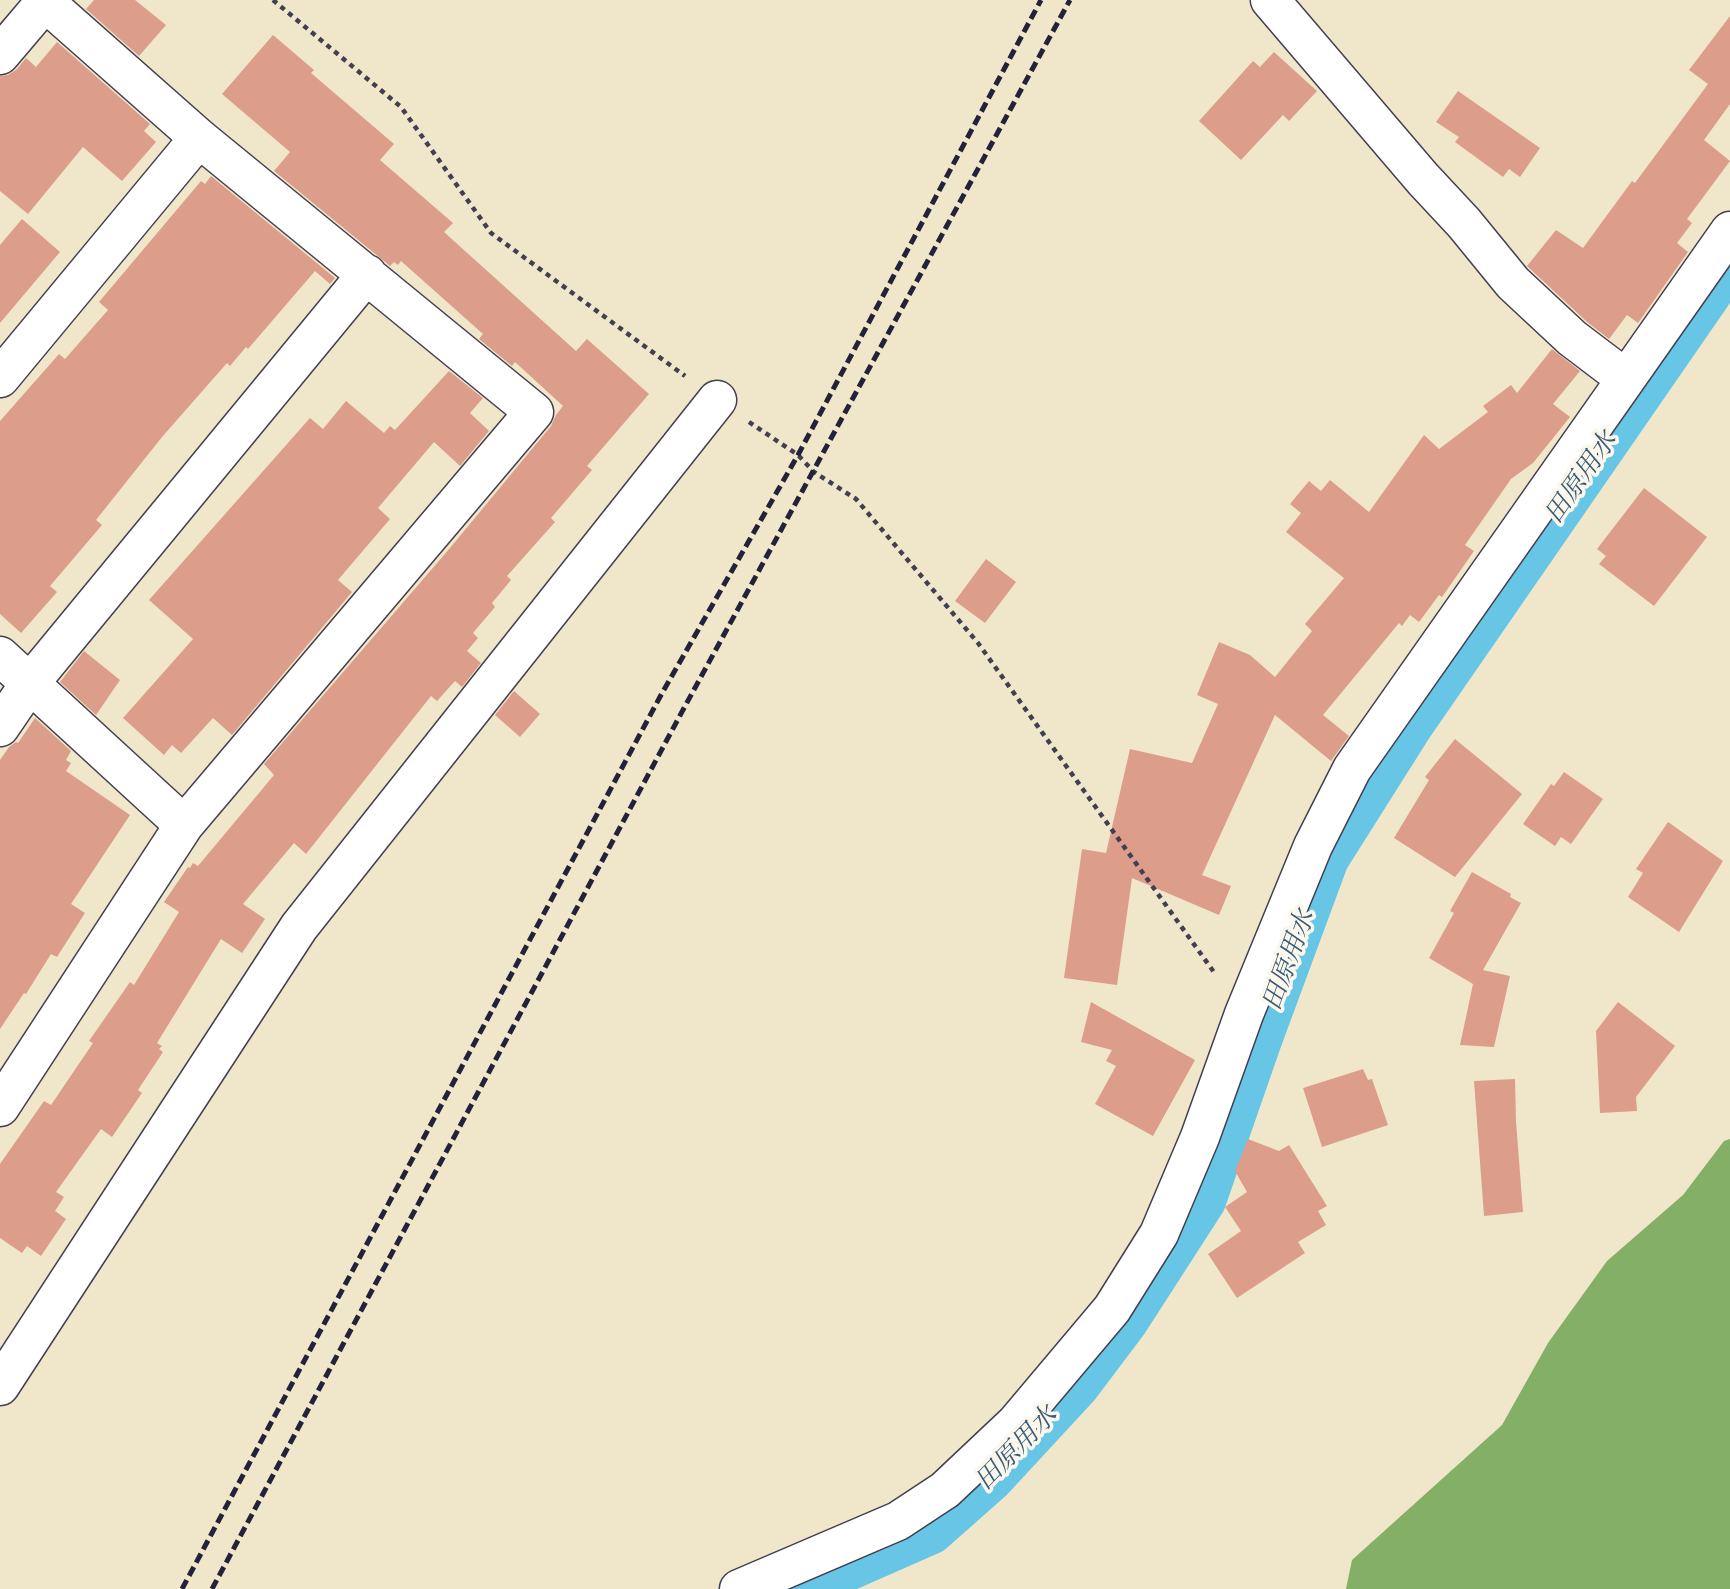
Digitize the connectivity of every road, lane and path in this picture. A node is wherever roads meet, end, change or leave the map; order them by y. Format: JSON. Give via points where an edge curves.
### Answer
{"nodes":[{"id":1,"x":273,"y":0,"type":"edge"},
{"id":2,"x":1270,"y":0,"type":"edge"},
{"id":3,"x":45,"y":1,"type":"edge"},
{"id":4,"x":0,"y":55,"type":"edge"},
{"id":5,"x":198,"y":138,"type":"junction"},
{"id":6,"x":1730,"y":231,"type":"edge"},
{"id":7,"x":367,"y":274,"type":"junction"},
{"id":8,"x":0,"y":378,"type":"edge"},
{"id":9,"x":1626,"y":379,"type":"junction"},
{"id":10,"x":717,"y":400,"type":"junction"},
{"id":11,"x":0,"y":656,"type":"edge"},
{"id":12,"x":30,"y":683,"type":"junction"},
{"id":13,"x":0,"y":727,"type":"edge"},
{"id":14,"x":184,"y":825,"type":"junction"},
{"id":15,"x":1244,"y":1014,"type":"junction"},
{"id":16,"x":0,"y":1107,"type":"edge"},
{"id":17,"x":0,"y":1387,"type":"edge"},
{"id":18,"x":739,"y":1589,"type":"edge"}],
"edges":[{"from":1,"to":10,"type":"path","via":[[401,107],[491,233]]},
{"from":2,"to":9,"type":"street","via":[[1513,283],[1572,338]]},
{"from":3,"to":4,"type":"street"},
{"from":3,"to":5,"type":"street"},
{"from":5,"to":7,"type":"street"},
{"from":5,"to":8,"type":"street"},
{"from":6,"to":9,"type":"street"},
{"from":7,"to":12,"type":"street"},
{"from":7,"to":14,"type":"street","via":[[534,412]]},
{"from":9,"to":15,"type":"street","via":[[1352,769],[1313,846]]},
{"from":10,"to":15,"type":"path","via":[[856,499],[978,643]]},
{"from":10,"to":17,"type":"street","via":[[299,927]]},
{"from":11,"to":12,"type":"street"},
{"from":12,"to":13,"type":"street"},
{"from":12,"to":14,"type":"street"},
{"from":14,"to":16,"type":"street"},
{"from":15,"to":18,"type":"street","via":[[1159,1234],[1112,1309],[1016,1423],[945,1490],[898,1521]]}]}
